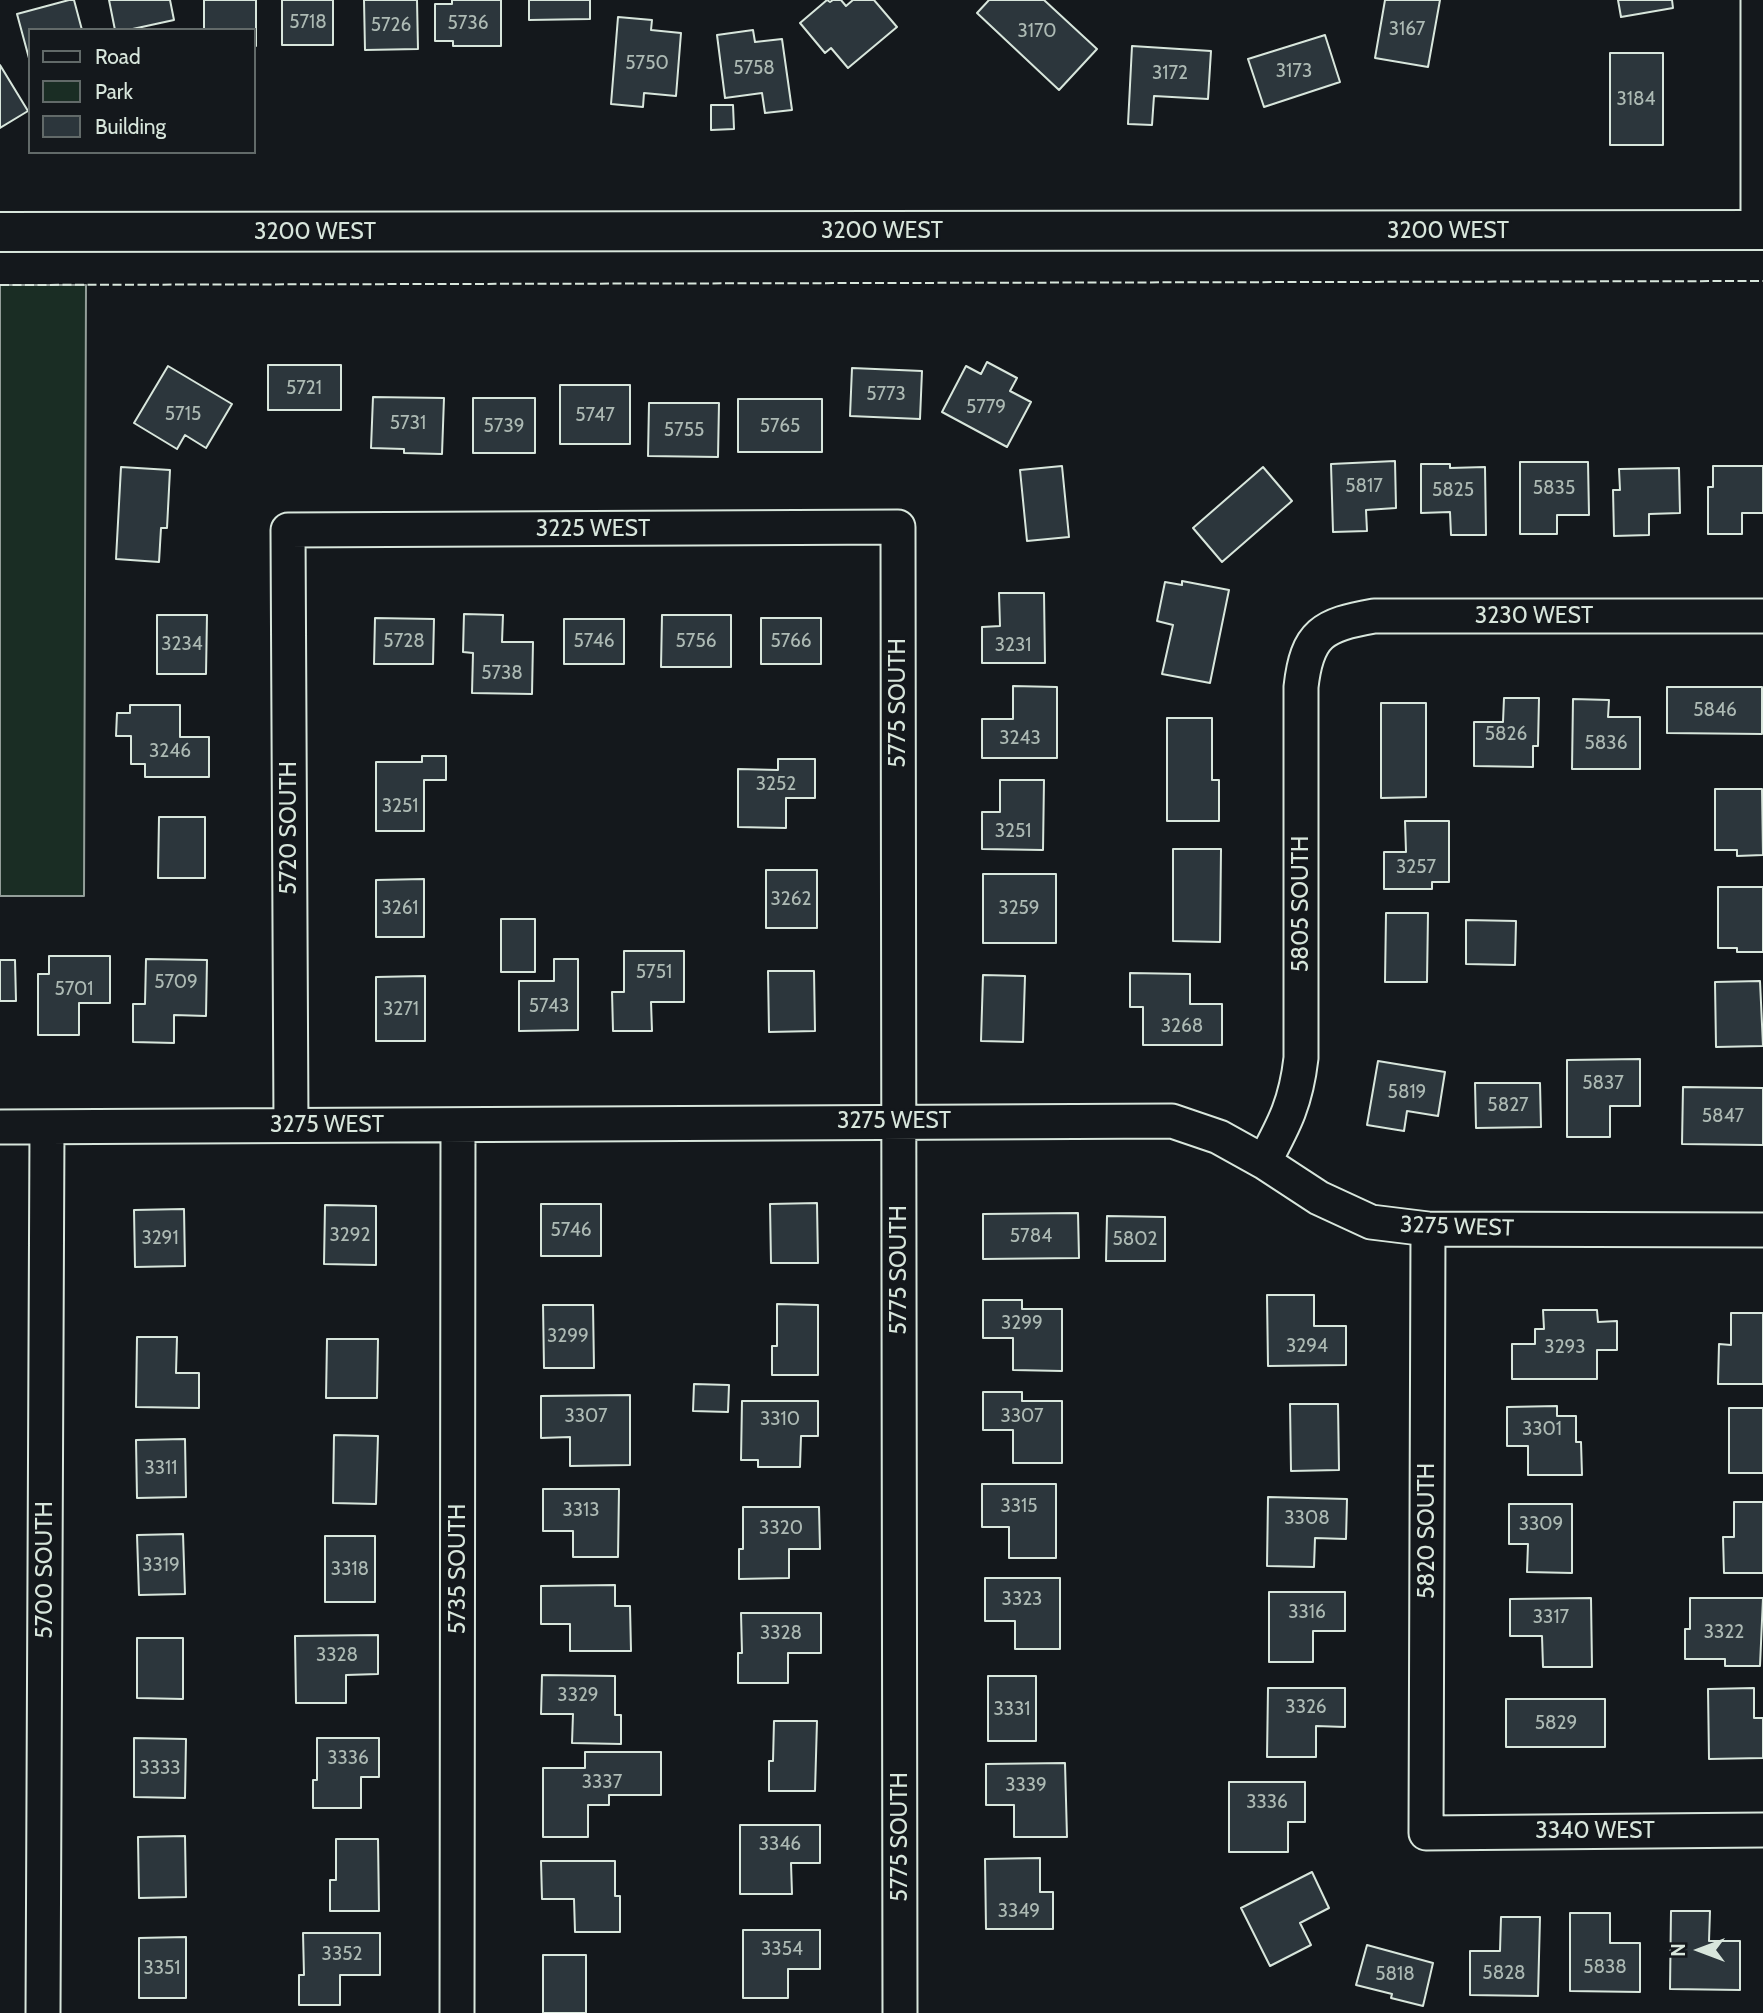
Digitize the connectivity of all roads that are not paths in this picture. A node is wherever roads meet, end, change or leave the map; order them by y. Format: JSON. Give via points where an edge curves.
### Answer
{"nodes":[{"id":1,"x":1758,"y":0,"type":"edge"},
{"id":2,"x":1760,"y":230,"type":"edge"},
{"id":3,"x":0,"y":232,"type":"edge"},
{"id":4,"x":898,"y":527,"type":"joint"},
{"id":5,"x":288,"y":530,"type":"joint"},
{"id":6,"x":1763,"y":616,"type":"edge"},
{"id":7,"x":1311,"y":641,"type":"joint"},
{"id":8,"x":899,"y":1121,"type":"junction"},
{"id":9,"x":291,"y":1125,"type":"junction"},
{"id":10,"x":458,"y":1125,"type":"junction"},
{"id":11,"x":0,"y":1127,"type":"edge"},
{"id":12,"x":47,"y":1128,"type":"junction"},
{"id":13,"x":1264,"y":1161,"type":"junction"},
{"id":14,"x":1428,"y":1229,"type":"junction"},
{"id":15,"x":1763,"y":1230,"type":"edge"},
{"id":16,"x":1763,"y":1830,"type":"edge"},
{"id":17,"x":1426,"y":1833,"type":"joint"},
{"id":18,"x":43,"y":2013,"type":"edge"},
{"id":19,"x":457,"y":2013,"type":"edge"},
{"id":20,"x":900,"y":2013,"type":"edge"}],
"edges":[{"from":1,"to":2,"type":"street"},
{"from":2,"to":3,"type":"street","name":"3200 WEST"},
{"from":4,"to":5,"type":"street","name":"3225 WEST"},
{"from":4,"to":8,"type":"street","name":"5775 SOUTH"},
{"from":5,"to":9,"type":"street","name":"5720 SOUTH"},
{"from":6,"to":7,"type":"street","name":"3230 WEST","via":[[1374,616],[1339,622]]},
{"from":7,"to":13,"type":"street","name":"5805 SOUTH","via":[[1301,687],[1301,1058],[1289,1116]]},
{"from":8,"to":10,"type":"street","name":"3275 WEST"},
{"from":8,"to":13,"type":"street","name":"3275 WEST","via":[[1172,1121]]},
{"from":8,"to":20,"type":"street","name":"5775 SOUTH"},
{"from":9,"to":10,"type":"street","name":"3275 WEST"},
{"from":9,"to":12,"type":"street","name":"3275 WEST"},
{"from":10,"to":19,"type":"street","name":"5735 SOUTH"},
{"from":11,"to":12,"type":"street","name":"3275 WEST"},
{"from":12,"to":18,"type":"street","name":"5700 SOUTH"},
{"from":13,"to":14,"type":"street","name":"3275 WEST","via":[[1319,1198],[1371,1222]]},
{"from":14,"to":15,"type":"street","name":"3275 WEST"},
{"from":14,"to":17,"type":"street","name":"5820 SOUTH"},
{"from":16,"to":17,"type":"street","name":"3340 WEST"}]}
